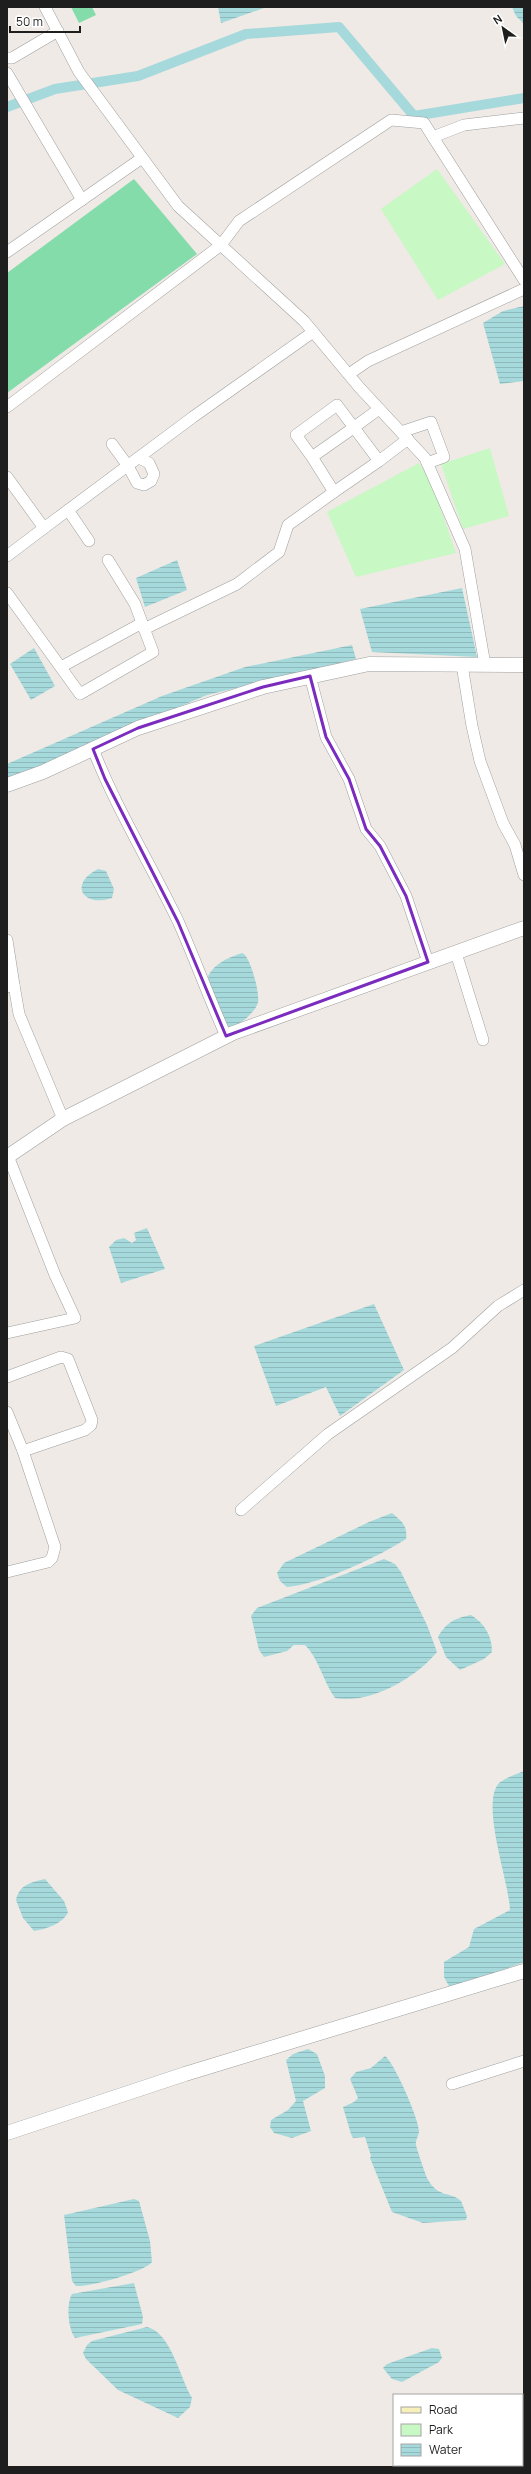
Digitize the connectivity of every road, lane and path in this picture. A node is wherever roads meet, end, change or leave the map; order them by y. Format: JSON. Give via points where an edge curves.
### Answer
{"nodes":[{"id":1,"x":45,"y":7,"type":"edge"},
{"id":2,"x":58,"y":32,"type":"junction"},
{"id":3,"x":7,"y":58,"type":"edge"},
{"id":4,"x":7,"y":73,"type":"edge"},
{"id":5,"x":524,"y":118,"type":"edge"},
{"id":6,"x":433,"y":137,"type":"junction"},
{"id":7,"x":142,"y":158,"type":"junction"},
{"id":8,"x":82,"y":200,"type":"junction"},
{"id":9,"x":221,"y":245,"type":"junction"},
{"id":10,"x":7,"y":252,"type":"edge"},
{"id":11,"x":524,"y":280,"type":"edge"},
{"id":12,"x":524,"y":289,"type":"edge"},
{"id":13,"x":314,"y":332,"type":"junction"},
{"id":14,"x":349,"y":374,"type":"junction"},
{"id":15,"x":7,"y":407,"type":"edge"},
{"id":16,"x":380,"y":409,"type":"junction"},
{"id":17,"x":355,"y":427,"type":"junction"},
{"id":18,"x":405,"y":436,"type":"junction"},
{"id":19,"x":112,"y":444,"type":"dead end"},
{"id":20,"x":312,"y":457,"type":"junction"},
{"id":21,"x":139,"y":458,"type":"junction"},
{"id":22,"x":379,"y":460,"type":"junction"},
{"id":23,"x":427,"y":463,"type":"junction"},
{"id":24,"x":128,"y":466,"type":"junction"},
{"id":25,"x":7,"y":477,"type":"edge"},
{"id":26,"x":334,"y":492,"type":"junction"},
{"id":27,"x":68,"y":510,"type":"junction"},
{"id":28,"x":44,"y":528,"type":"junction"},
{"id":29,"x":89,"y":541,"type":"dead end"},
{"id":30,"x":7,"y":556,"type":"edge"},
{"id":31,"x":108,"y":560,"type":"dead end"},
{"id":32,"x":7,"y":593,"type":"edge"},
{"id":33,"x":143,"y":626,"type":"junction"},
{"id":34,"x":462,"y":665,"type":"junction"},
{"id":35,"x":485,"y":665,"type":"junction"},
{"id":36,"x":524,"y":665,"type":"edge"},
{"id":37,"x":61,"y":667,"type":"junction"},
{"id":38,"x":310,"y":676,"type":"junction"},
{"id":39,"x":93,"y":749,"type":"junction"},
{"id":40,"x":7,"y":785,"type":"edge"},
{"id":41,"x":524,"y":875,"type":"edge"},
{"id":42,"x":524,"y":928,"type":"edge"},
{"id":43,"x":7,"y":940,"type":"edge"},
{"id":44,"x":456,"y":953,"type":"junction"},
{"id":45,"x":428,"y":962,"type":"junction"},
{"id":46,"x":11,"y":986,"type":"edge"},
{"id":47,"x":226,"y":1036,"type":"junction"},
{"id":48,"x":483,"y":1040,"type":"dead end"},
{"id":49,"x":63,"y":1120,"type":"junction"},
{"id":50,"x":8,"y":1156,"type":"edge"},
{"id":51,"x":524,"y":1290,"type":"edge"},
{"id":52,"x":7,"y":1333,"type":"edge"},
{"id":53,"x":7,"y":1377,"type":"edge"},
{"id":54,"x":7,"y":1412,"type":"edge"},
{"id":55,"x":23,"y":1451,"type":"junction"},
{"id":56,"x":241,"y":1510,"type":"dead end"},
{"id":57,"x":7,"y":1572,"type":"edge"},
{"id":58,"x":524,"y":1971,"type":"edge"},
{"id":59,"x":524,"y":2061,"type":"edge"},
{"id":60,"x":452,"y":2084,"type":"dead end"},
{"id":61,"x":7,"y":2133,"type":"edge"}],
"edges":[{"from":1,"to":2,"type":"street"},
{"from":2,"to":3,"type":"street","via":[[12,58]]},
{"from":2,"to":7,"type":"street","via":[[79,72]]},
{"from":4,"to":8,"type":"street"},
{"from":5,"to":6,"type":"street","via":[[464,124]]},
{"from":6,"to":9,"type":"street","via":[[424,123],[391,120],[239,222]]},
{"from":6,"to":11,"type":"street"},
{"from":7,"to":8,"type":"street"},
{"from":7,"to":9,"type":"street","via":[[178,206]]},
{"from":8,"to":10,"type":"street"},
{"from":9,"to":13,"type":"street"},
{"from":9,"to":15,"type":"street"},
{"from":12,"to":14,"type":"street","via":[[368,361]]},
{"from":13,"to":14,"type":"street"},
{"from":13,"to":21,"type":"street"},
{"from":14,"to":16,"type":"street"},
{"from":16,"to":17,"type":"street"},
{"from":16,"to":18,"type":"street"},
{"from":17,"to":20,"type":"street"},
{"from":17,"to":20,"type":"street","via":[[337,405],[296,435]]},
{"from":17,"to":22,"type":"street"},
{"from":18,"to":22,"type":"street"},
{"from":18,"to":23,"type":"street"},
{"from":18,"to":23,"type":"street","via":[[431,422],[444,457]]},
{"from":19,"to":24,"type":"street"},
{"from":20,"to":26,"type":"street"},
{"from":21,"to":24,"type":"street"},
{"from":21,"to":24,"type":"street","via":[[149,463],[154,474],[151,481],[144,485],[137,483]]},
{"from":22,"to":26,"type":"street"},
{"from":23,"to":35,"type":"street","via":[[465,549]]},
{"from":24,"to":27,"type":"street"},
{"from":25,"to":28,"type":"street"},
{"from":26,"to":33,"type":"street","via":[[288,526],[279,552],[243,579]]},
{"from":27,"to":28,"type":"street"},
{"from":27,"to":29,"type":"street"},
{"from":28,"to":30,"type":"street"},
{"from":31,"to":33,"type":"street","via":[[135,604]]},
{"from":32,"to":37,"type":"street"},
{"from":33,"to":37,"type":"street"},
{"from":33,"to":37,"type":"street","via":[[153,652],[80,694]]},
{"from":34,"to":35,"type":"street"},
{"from":34,"to":38,"type":"street","via":[[368,664]]},
{"from":34,"to":41,"type":"street","via":[[480,761],[503,823],[515,845]]},
{"from":35,"to":36,"type":"street"},
{"from":38,"to":39,"type":"street","via":[[263,687],[138,728]]},
{"from":38,"to":45,"type":"street","via":[[326,737],[349,779],[366,829],[380,846],[406,896]]},
{"from":39,"to":40,"type":"street"},
{"from":39,"to":47,"type":"street","via":[[105,779],[178,922]]},
{"from":42,"to":44,"type":"street"},
{"from":43,"to":46,"type":"street"},
{"from":44,"to":45,"type":"street"},
{"from":44,"to":48,"type":"street"},
{"from":45,"to":47,"type":"street"},
{"from":46,"to":49,"type":"street","via":[[19,1014]]},
{"from":47,"to":49,"type":"street"},
{"from":49,"to":50,"type":"street"},
{"from":50,"to":52,"type":"street","via":[[75,1318]]},
{"from":51,"to":56,"type":"street","via":[[498,1306],[452,1348],[328,1434]]},
{"from":53,"to":55,"type":"street","via":[[61,1357],[68,1359],[92,1420],[91,1425],[85,1430]]},
{"from":54,"to":55,"type":"street"},
{"from":55,"to":57,"type":"street","via":[[55,1547],[48,1562]]},
{"from":58,"to":61,"type":"street","via":[[185,2074]]},
{"from":59,"to":60,"type":"street"}]}
